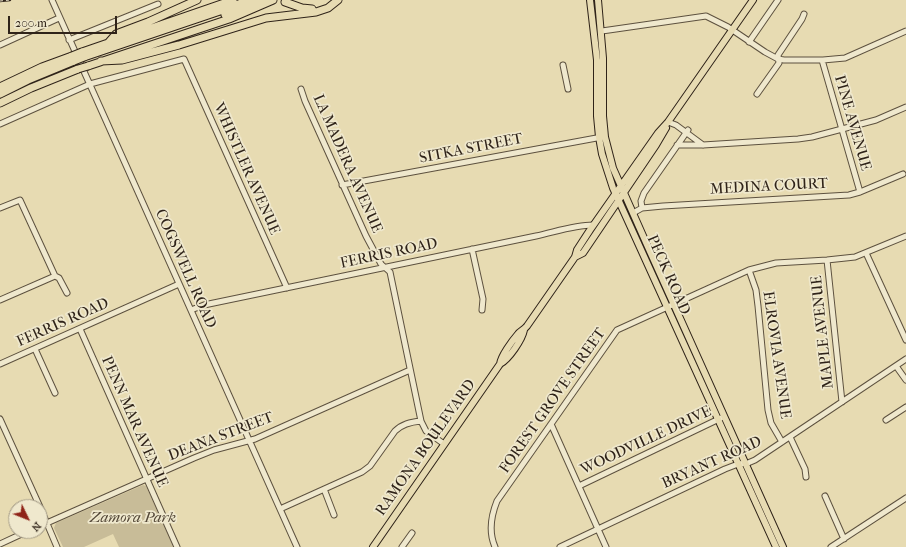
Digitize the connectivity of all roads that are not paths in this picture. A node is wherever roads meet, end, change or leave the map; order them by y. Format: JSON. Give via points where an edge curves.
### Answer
{"nodes":[{"id":1,"x":52,"y":0,"type":"edge"},
{"id":2,"x":197,"y":0,"type":"edge"},
{"id":3,"x":233,"y":0,"type":"edge"},
{"id":4,"x":248,"y":0,"type":"edge"},
{"id":5,"x":261,"y":0,"type":"edge"},
{"id":6,"x":273,"y":0,"type":"edge"},
{"id":7,"x":334,"y":0,"type":"edge"},
{"id":8,"x":338,"y":0,"type":"edge"},
{"id":9,"x":590,"y":0,"type":"edge"},
{"id":10,"x":598,"y":0,"type":"edge"},
{"id":11,"x":753,"y":0,"type":"edge"},
{"id":12,"x":778,"y":0,"type":"edge"},
{"id":13,"x":286,"y":2,"type":"dead end"},
{"id":14,"x":158,"y":4,"type":"dead end"},
{"id":15,"x":804,"y":14,"type":"dead end"},
{"id":16,"x":59,"y":18,"type":"junction"},
{"id":17,"x":602,"y":30,"type":"junction"},
{"id":18,"x":732,"y":30,"type":"junction"},
{"id":19,"x":906,"y":31,"type":"edge"},
{"id":20,"x":70,"y":40,"type":"junction"},
{"id":21,"x":749,"y":42,"type":"junction"},
{"id":22,"x":107,"y":43,"type":"junction"},
{"id":23,"x":0,"y":45,"type":"edge"},
{"id":24,"x":147,"y":46,"type":"junction"},
{"id":25,"x":83,"y":55,"type":"junction"},
{"id":26,"x":73,"y":58,"type":"junction"},
{"id":27,"x":778,"y":59,"type":"junction"},
{"id":28,"x":822,"y":60,"type":"junction"},
{"id":29,"x":101,"y":61,"type":"junction"},
{"id":30,"x":563,"y":65,"type":"dead end"},
{"id":31,"x":28,"y":80,"type":"junction"},
{"id":32,"x":90,"y":84,"type":"junction"},
{"id":33,"x":2,"y":87,"type":"edge"},
{"id":34,"x":301,"y":89,"type":"dead end"},
{"id":35,"x":568,"y":89,"type":"dead end"},
{"id":36,"x":0,"y":94,"type":"edge"},
{"id":37,"x":757,"y":94,"type":"dead end"},
{"id":38,"x":0,"y":103,"type":"edge"},
{"id":39,"x":906,"y":107,"type":"edge"},
{"id":40,"x":668,"y":122,"type":"junction"},
{"id":41,"x":0,"y":124,"type":"edge"},
{"id":42,"x":842,"y":128,"type":"junction"},
{"id":43,"x":687,"y":131,"type":"junction"},
{"id":44,"x":602,"y":137,"type":"junction"},
{"id":45,"x":677,"y":145,"type":"junction"},
{"id":46,"x":703,"y":145,"type":"junction"},
{"id":47,"x":903,"y":174,"type":"dead end"},
{"id":48,"x":342,"y":185,"type":"junction"},
{"id":49,"x":621,"y":185,"type":"junction"},
{"id":50,"x":624,"y":192,"type":"junction"},
{"id":51,"x":860,"y":192,"type":"junction"},
{"id":52,"x":616,"y":193,"type":"junction"},
{"id":53,"x":620,"y":200,"type":"junction"},
{"id":54,"x":0,"y":208,"type":"edge"},
{"id":55,"x":642,"y":208,"type":"junction"},
{"id":56,"x":633,"y":213,"type":"junction"},
{"id":57,"x":593,"y":225,"type":"junction"},
{"id":58,"x":906,"y":236,"type":"edge"},
{"id":59,"x":472,"y":249,"type":"junction"},
{"id":60,"x":645,"y":249,"type":"junction"},
{"id":61,"x":866,"y":253,"type":"junction"},
{"id":62,"x":575,"y":257,"type":"junction"},
{"id":63,"x":827,"y":260,"type":"junction"},
{"id":64,"x":385,"y":267,"type":"junction"},
{"id":65,"x":749,"y":270,"type":"junction"},
{"id":66,"x":55,"y":276,"type":"junction"},
{"id":67,"x":179,"y":284,"type":"junction"},
{"id":68,"x":287,"y":288,"type":"junction"},
{"id":69,"x":67,"y":293,"type":"dead end"},
{"id":70,"x":0,"y":300,"type":"edge"},
{"id":71,"x":670,"y":305,"type":"junction"},
{"id":72,"x":191,"y":310,"type":"junction"},
{"id":73,"x":482,"y":310,"type":"dead end"},
{"id":74,"x":80,"y":329,"type":"junction"},
{"id":75,"x":906,"y":340,"type":"edge"},
{"id":76,"x":35,"y":349,"type":"junction"},
{"id":77,"x":906,"y":359,"type":"edge"},
{"id":78,"x":0,"y":364,"type":"edge"},
{"id":79,"x":896,"y":366,"type":"junction"},
{"id":80,"x":410,"y":370,"type":"junction"},
{"id":81,"x":906,"y":380,"type":"edge"},
{"id":82,"x":55,"y":393,"type":"dead end"},
{"id":83,"x":842,"y":402,"type":"junction"},
{"id":84,"x":906,"y":407,"type":"edge"},
{"id":85,"x":721,"y":418,"type":"junction"},
{"id":86,"x":0,"y":419,"type":"edge"},
{"id":87,"x":886,"y":420,"type":"dead end"},
{"id":88,"x":421,"y":421,"type":"junction"},
{"id":89,"x":551,"y":424,"type":"junction"},
{"id":90,"x":790,"y":437,"type":"junction"},
{"id":91,"x":249,"y":440,"type":"junction"},
{"id":92,"x":782,"y":442,"type":"junction"},
{"id":93,"x":444,"y":444,"type":"junction"},
{"id":94,"x":741,"y":464,"type":"junction"},
{"id":95,"x":806,"y":477,"type":"dead end"},
{"id":96,"x":146,"y":479,"type":"junction"},
{"id":97,"x":579,"y":486,"type":"junction"},
{"id":98,"x":324,"y":489,"type":"junction"},
{"id":99,"x":825,"y":496,"type":"dead end"},
{"id":100,"x":906,"y":498,"type":"edge"},
{"id":101,"x":36,"y":499,"type":"edge"},
{"id":102,"x":280,"y":509,"type":"junction"},
{"id":103,"x":334,"y":515,"type":"dead end"},
{"id":104,"x":48,"y":522,"type":"edge"},
{"id":105,"x":48,"y":524,"type":"edge"},
{"id":106,"x":598,"y":529,"type":"junction"},
{"id":107,"x":412,"y":533,"type":"dead end"},
{"id":108,"x":11,"y":539,"type":"edge"},
{"id":109,"x":844,"y":539,"type":"junction"},
{"id":110,"x":0,"y":544,"type":"edge"},
{"id":111,"x":57,"y":547,"type":"edge"},
{"id":112,"x":177,"y":547,"type":"edge"},
{"id":113,"x":297,"y":547,"type":"edge"},
{"id":114,"x":373,"y":547,"type":"edge"},
{"id":115,"x":402,"y":547,"type":"edge"},
{"id":116,"x":495,"y":547,"type":"edge"},
{"id":117,"x":560,"y":547,"type":"edge"},
{"id":118,"x":606,"y":547,"type":"edge"},
{"id":119,"x":776,"y":547,"type":"edge"},
{"id":120,"x":782,"y":547,"type":"edge"},
{"id":121,"x":831,"y":547,"type":"edge"}],
"edges":[{"from":1,"to":16,"type":"street","name":"COGSWELL ROAD"},
{"from":2,"to":22,"type":"highway","via":[[116,34]]},
{"from":3,"to":22,"type":"highway"},
{"from":4,"to":25,"type":"highway","via":[[216,13]]},
{"from":5,"to":24,"type":"highway","via":[[158,38]]},
{"from":6,"to":24,"type":"highway"},
{"from":7,"to":13,"type":"highway","via":[[324,6],[308,10]]},
{"from":8,"to":29,"type":"highway","via":[[323,10],[266,18],[122,60]]},
{"from":9,"to":44,"type":"main road","name":"PECK ROAD","via":[[597,60],[597,116]]},
{"from":10,"to":17,"type":"main road","name":"PECK ROAD"},
{"from":11,"to":18,"type":"main road","name":"RAMONA BOULEVARD"},
{"from":12,"to":21,"type":"street"},
{"from":14,"to":20,"type":"street"},
{"from":15,"to":27,"type":"street","via":[[778,55]]},
{"from":16,"to":20,"type":"street","name":"COGSWELL ROAD"},
{"from":16,"to":23,"type":"street"},
{"from":17,"to":18,"type":"street","via":[[706,16]]},
{"from":17,"to":44,"type":"main road","name":"PECK ROAD"},
{"from":18,"to":21,"type":"street"},
{"from":18,"to":40,"type":"main road","name":"RAMONA BOULEVARD"},
{"from":19,"to":28,"type":"street","via":[[849,57]]},
{"from":20,"to":32,"type":"street","name":"COGSWELL ROAD"},
{"from":21,"to":27,"type":"street"},
{"from":22,"to":25,"type":"highway"},
{"from":24,"to":29,"type":"highway"},
{"from":25,"to":26,"type":"highway","bridge":true},
{"from":26,"to":31,"type":"highway"},
{"from":26,"to":33,"type":"highway","via":[[42,67]]},
{"from":27,"to":28,"type":"street"},
{"from":27,"to":37,"type":"street","via":[[779,63]]},
{"from":28,"to":42,"type":"street","name":"PINE AVENUE"},
{"from":29,"to":38,"type":"highway","bridge":true},
{"from":30,"to":35,"type":"street"},
{"from":31,"to":33,"type":"highway"},
{"from":31,"to":36,"type":"highway"},
{"from":32,"to":41,"type":"street"},
{"from":32,"to":67,"type":"street","name":"COGSWELL ROAD"},
{"from":32,"to":68,"type":"street","name":"WHISTLER AVENUE","via":[[184,59]]},
{"from":34,"to":48,"type":"street","name":"LA MADERA AVENUE"},
{"from":39,"to":42,"type":"street","via":[[876,120]]},
{"from":40,"to":43,"type":"street"},
{"from":40,"to":49,"type":"main road","name":"RAMONA BOULEVARD"},
{"from":40,"to":50,"type":"main road","name":"RAMONA BOULEVARD"},
{"from":42,"to":46,"type":"street","via":[[798,139]]},
{"from":42,"to":51,"type":"street","name":"PINE AVENUE"},
{"from":43,"to":45,"type":"street"},
{"from":43,"to":46,"type":"street"},
{"from":44,"to":48,"type":"street","name":"SITKA STREET"},
{"from":44,"to":49,"type":"main road","name":"PECK ROAD"},
{"from":44,"to":52,"type":"main road","name":"PECK ROAD","via":[[605,164]]},
{"from":45,"to":46,"type":"street"},
{"from":45,"to":55,"type":"street","via":[[644,193]]},
{"from":47,"to":51,"type":"street","name":"MEDINA COURT"},
{"from":48,"to":64,"type":"street","name":"LA MADERA AVENUE","via":[[381,264]]},
{"from":49,"to":50,"type":"main road","name":"PECK ROAD"},
{"from":49,"to":52,"type":"main road","name":"RAMONA BOULEVARD"},
{"from":50,"to":53,"type":"main road","name":"RAMONA BOULEVARD"},
{"from":50,"to":56,"type":"main road","name":"PECK ROAD"},
{"from":51,"to":55,"type":"street","name":"MEDINA COURT","via":[[849,195]]},
{"from":52,"to":53,"type":"main road","name":"PECK ROAD"},
{"from":52,"to":57,"type":"main road","name":"RAMONA BOULEVARD"},
{"from":53,"to":60,"type":"main road","name":"PECK ROAD"},
{"from":53,"to":62,"type":"main road","name":"RAMONA BOULEVARD","via":[[583,253]]},
{"from":54,"to":66,"type":"street","via":[[20,200]]},
{"from":55,"to":56,"type":"street","name":"MEDINA COURT"},
{"from":56,"to":60,"type":"main road","name":"PECK ROAD"},
{"from":57,"to":59,"type":"street","name":"FERRIS ROAD"},
{"from":57,"to":62,"type":"main road","name":"RAMONA BOULEVARD"},
{"from":58,"to":61,"type":"street","name":"FOREST GROVE STREET"},
{"from":59,"to":64,"type":"street","name":"FERRIS ROAD"},
{"from":59,"to":73,"type":"street","via":[[483,299]]},
{"from":60,"to":71,"type":"main road","name":"PECK ROAD"},
{"from":61,"to":63,"type":"street","name":"FOREST GROVE STREET"},
{"from":61,"to":75,"type":"street"},
{"from":62,"to":93,"type":"main road","name":"RAMONA BOULEVARD","via":[[505,361],[500,364]]},
{"from":63,"to":65,"type":"street","name":"FOREST GROVE STREET","via":[[776,263]]},
{"from":63,"to":83,"type":"street","name":"MAPLE AVENUE"},
{"from":64,"to":68,"type":"street","name":"FERRIS ROAD"},
{"from":64,"to":80,"type":"street","name":"LA MADERA AVENUE","via":[[390,272]]},
{"from":65,"to":71,"type":"street","name":"FOREST GROVE STREET"},
{"from":65,"to":92,"type":"street","name":"ELROVIA AVENUE","via":[[756,290],[768,410],[771,423]]},
{"from":66,"to":69,"type":"street","via":[[59,278]]},
{"from":66,"to":70,"type":"street"},
{"from":67,"to":72,"type":"street","name":"COGSWELL ROAD"},
{"from":67,"to":74,"type":"street","name":"FERRIS ROAD"},
{"from":68,"to":72,"type":"street","name":"FERRIS ROAD"},
{"from":71,"to":85,"type":"main road","name":"PECK ROAD"},
{"from":71,"to":89,"type":"street","name":"FOREST GROVE STREET","via":[[617,330]]},
{"from":72,"to":91,"type":"street","name":"COGSWELL ROAD"},
{"from":74,"to":76,"type":"street","name":"FERRIS ROAD"},
{"from":74,"to":96,"type":"street","name":"PENN MAR AVENUE"},
{"from":76,"to":78,"type":"street","name":"FERRIS ROAD"},
{"from":76,"to":82,"type":"street"},
{"from":77,"to":79,"type":"street","name":"BRYANT ROAD"},
{"from":79,"to":81,"type":"street"},
{"from":79,"to":83,"type":"street","name":"BRYANT ROAD"},
{"from":80,"to":88,"type":"street","name":"LA MADERA AVENUE"},
{"from":80,"to":91,"type":"street","name":"DEANA STREET"},
{"from":83,"to":90,"type":"street","name":"BRYANT ROAD"},
{"from":84,"to":87,"type":"street"},
{"from":85,"to":94,"type":"main road","name":"PECK ROAD"},
{"from":85,"to":97,"type":"street","name":"WOODVILLE DRIVE"},
{"from":86,"to":101,"type":"street"},
{"from":88,"to":93,"type":"street","name":"LA MADERA AVENUE","via":[[426,431]]},
{"from":88,"to":98,"type":"street","via":[[399,427],[370,466],[362,472]]},
{"from":89,"to":97,"type":"street"},
{"from":89,"to":116,"type":"street","name":"FOREST GROVE STREET","via":[[497,501],[490,527]]},
{"from":90,"to":92,"type":"street","name":"BRYANT ROAD"},
{"from":90,"to":95,"type":"street","name":"ELROVIA AVENUE","via":[[805,469]]},
{"from":91,"to":96,"type":"street","name":"DEANA STREET","via":[[209,452]]},
{"from":91,"to":102,"type":"street","name":"COGSWELL ROAD"},
{"from":92,"to":94,"type":"street","name":"BRYANT ROAD","via":[[755,460]]},
{"from":93,"to":114,"type":"main road","name":"RAMONA BOULEVARD"},
{"from":94,"to":106,"type":"street","name":"BRYANT ROAD","via":[[725,468]]},
{"from":94,"to":119,"type":"main road","name":"PECK ROAD"},
{"from":94,"to":120,"type":"main road","name":"PECK ROAD"},
{"from":96,"to":104,"type":"street","name":"DEANA STREET"},
{"from":96,"to":112,"type":"street","name":"PENN MAR AVENUE"},
{"from":97,"to":106,"type":"street"},
{"from":98,"to":102,"type":"street"},
{"from":98,"to":103,"type":"street"},
{"from":99,"to":109,"type":"street"},
{"from":100,"to":109,"type":"street"},
{"from":102,"to":113,"type":"street","name":"COGSWELL ROAD"},
{"from":105,"to":111,"type":"street"},
{"from":106,"to":117,"type":"street","name":"BRYANT ROAD"},
{"from":106,"to":118,"type":"street"},
{"from":107,"to":115,"type":"street"},
{"from":108,"to":110,"type":"street"},
{"from":109,"to":121,"type":"street"}]}
